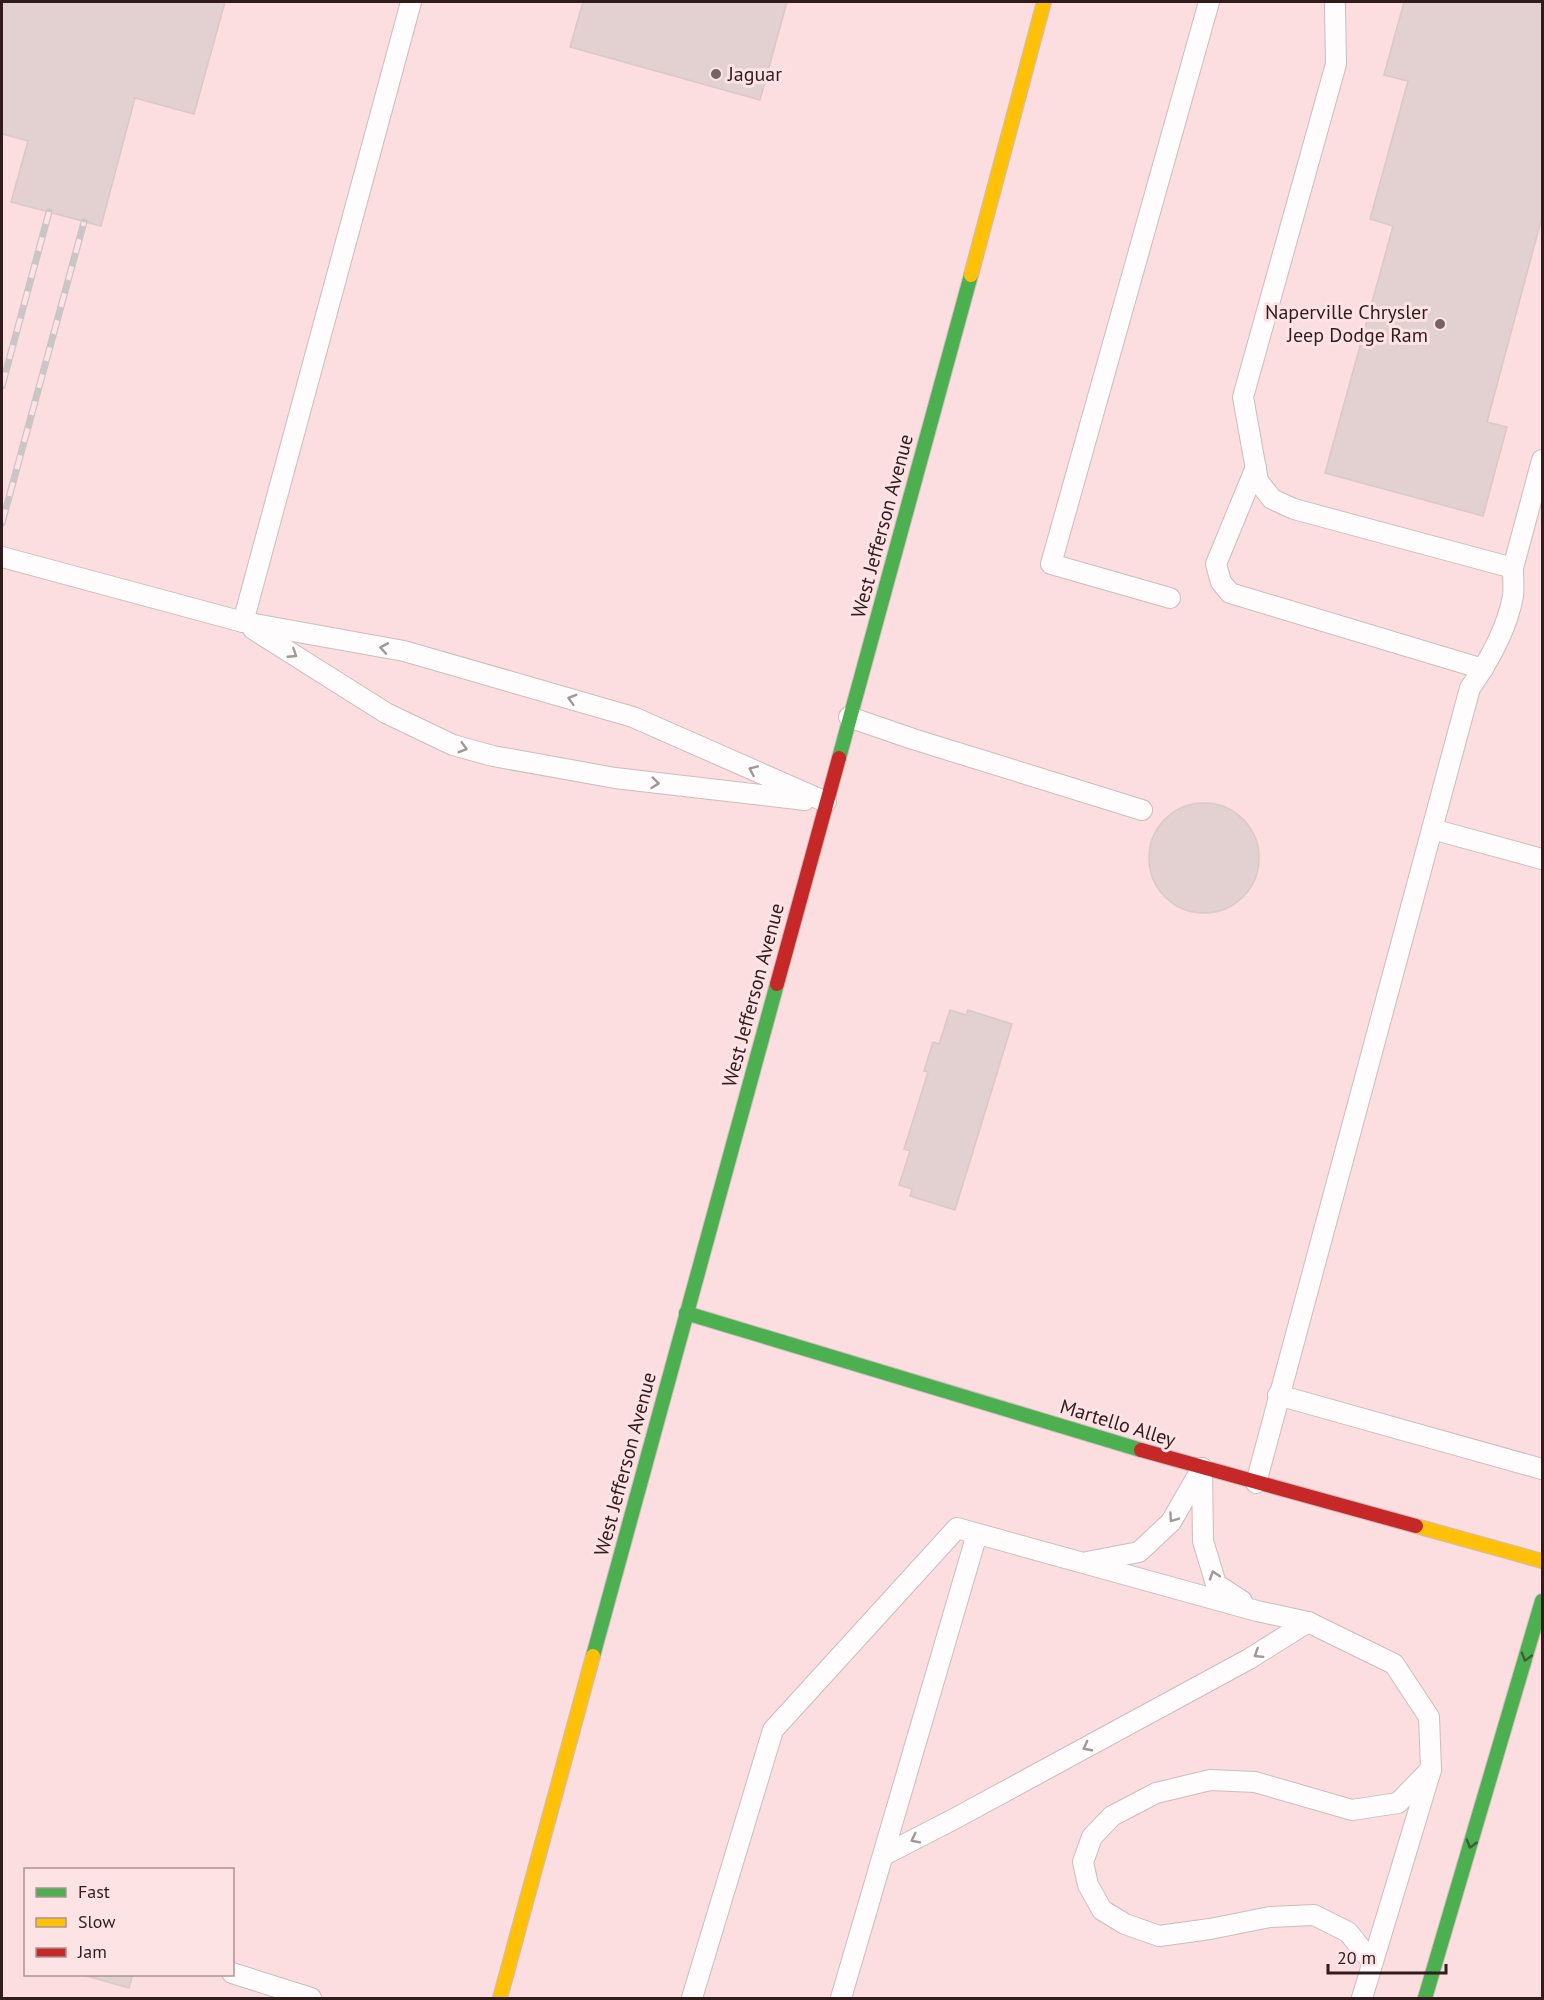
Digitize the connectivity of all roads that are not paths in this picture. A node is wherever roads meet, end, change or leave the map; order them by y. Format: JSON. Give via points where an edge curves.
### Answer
{"nodes":[{"id":1,"x":411,"y":2,"type":"edge"},
{"id":2,"x":1044,"y":2,"type":"edge"},
{"id":3,"x":1209,"y":2,"type":"edge"},
{"id":4,"x":1330,"y":3,"type":"edge"},
{"id":5,"x":1542,"y":460,"type":"edge"},
{"id":6,"x":1256,"y":467,"type":"junction"},
{"id":7,"x":2,"y":557,"type":"edge"},
{"id":8,"x":1513,"y":568,"type":"junction"},
{"id":9,"x":1170,"y":598,"type":"dead end"},
{"id":10,"x":243,"y":622,"type":"junction"},
{"id":11,"x":1483,"y":669,"type":"junction"},
{"id":12,"x":849,"y":717,"type":"junction"},
{"id":13,"x":826,"y":802,"type":"junction"},
{"id":14,"x":1142,"y":810,"type":"dead end"},
{"id":15,"x":1432,"y":829,"type":"junction"},
{"id":16,"x":1542,"y":859,"type":"edge"},
{"id":17,"x":686,"y":1313,"type":"junction"},
{"id":18,"x":1278,"y":1395,"type":"junction"},
{"id":19,"x":1202,"y":1468,"type":"junction"},
{"id":20,"x":1542,"y":1469,"type":"edge"},
{"id":21,"x":1256,"y":1483,"type":"junction"},
{"id":22,"x":977,"y":1534,"type":"junction"},
{"id":23,"x":1542,"y":1561,"type":"edge"},
{"id":24,"x":1083,"y":1563,"type":"junction"},
{"id":25,"x":1542,"y":1601,"type":"edge"},
{"id":26,"x":1257,"y":1611,"type":"junction"},
{"id":27,"x":1308,"y":1622,"type":"junction"},
{"id":28,"x":1431,"y":1770,"type":"junction"},
{"id":29,"x":884,"y":1854,"type":"junction"},
{"id":30,"x":1372,"y":1962,"type":"junction"},
{"id":31,"x":234,"y":1974,"type":"edge"},
{"id":32,"x":310,"y":1998,"type":"edge"},
{"id":33,"x":500,"y":1998,"type":"edge"},
{"id":34,"x":692,"y":1998,"type":"edge"},
{"id":35,"x":841,"y":1998,"type":"edge"},
{"id":36,"x":1362,"y":1998,"type":"edge"},
{"id":37,"x":1425,"y":1998,"type":"edge"}],
"edges":[{"from":1,"to":10,"type":"lane"},
{"from":2,"to":12,"type":"street","name":"West Jefferson Avenue"},
{"from":3,"to":9,"type":"lane","via":[[1051,564]]},
{"from":4,"to":6,"type":"lane","via":[[1336,64],[1243,397]]},
{"from":5,"to":8,"type":"lane"},
{"from":6,"to":8,"type":"lane","via":[[1258,481],[1272,499],[1293,508]]},
{"from":6,"to":11,"type":"lane","via":[[1216,564],[1221,582],[1230,593]]},
{"from":7,"to":10,"type":"lane"},
{"from":8,"to":11,"type":"lane","via":[[1509,612]]},
{"from":13,"to":10,"type":"lane","one_way":true,"via":[[633,717],[404,651]]},
{"from":10,"to":13,"type":"lane","one_way":true,"via":[[386,713],[453,745],[615,778]]},
{"from":11,"to":15,"type":"lane","via":[[1470,688]]},
{"from":12,"to":13,"type":"street","name":"West Jefferson Avenue"},
{"from":12,"to":14,"type":"lane"},
{"from":13,"to":17,"type":"street","name":"West Jefferson Avenue"},
{"from":15,"to":16,"type":"lane"},
{"from":15,"to":18,"type":"lane"},
{"from":17,"to":19,"type":"street","name":"Martello Alley"},
{"from":17,"to":33,"type":"street","name":"West Jefferson Avenue"},
{"from":18,"to":20,"type":"lane"},
{"from":18,"to":21,"type":"lane"},
{"from":19,"to":21,"type":"street","name":"Martello Alley"},
{"from":19,"to":24,"type":"lane","one_way":true,"via":[[1171,1522],[1139,1552]]},
{"from":26,"to":19,"type":"lane","one_way":true,"via":[[1216,1584],[1203,1541]]},
{"from":21,"to":23,"type":"street","name":"Martello Alley"},
{"from":22,"to":24,"type":"lane"},
{"from":22,"to":29,"type":"lane"},
{"from":22,"to":34,"type":"lane","via":[[957,1528],[773,1731]]},
{"from":24,"to":26,"type":"lane"},
{"from":25,"to":37,"type":"street","one_way":true},
{"from":26,"to":27,"type":"lane"},
{"from":27,"to":28,"type":"lane","via":[[1394,1664],[1429,1717]]},
{"from":27,"to":29,"type":"lane","one_way":true,"via":[[1239,1665]]},
{"from":28,"to":30,"type":"lane"},
{"from":28,"to":30,"type":"lane","via":[[1398,1803],[1352,1810],[1255,1782],[1210,1780],[1156,1793],[1112,1816],[1092,1837],[1083,1862],[1088,1885],[1102,1910],[1125,1924],[1159,1936],[1270,1917],[1314,1915],[1348,1932]]},
{"from":29,"to":35,"type":"lane"},
{"from":30,"to":36,"type":"lane"},
{"from":31,"to":32,"type":"lane"}]}
